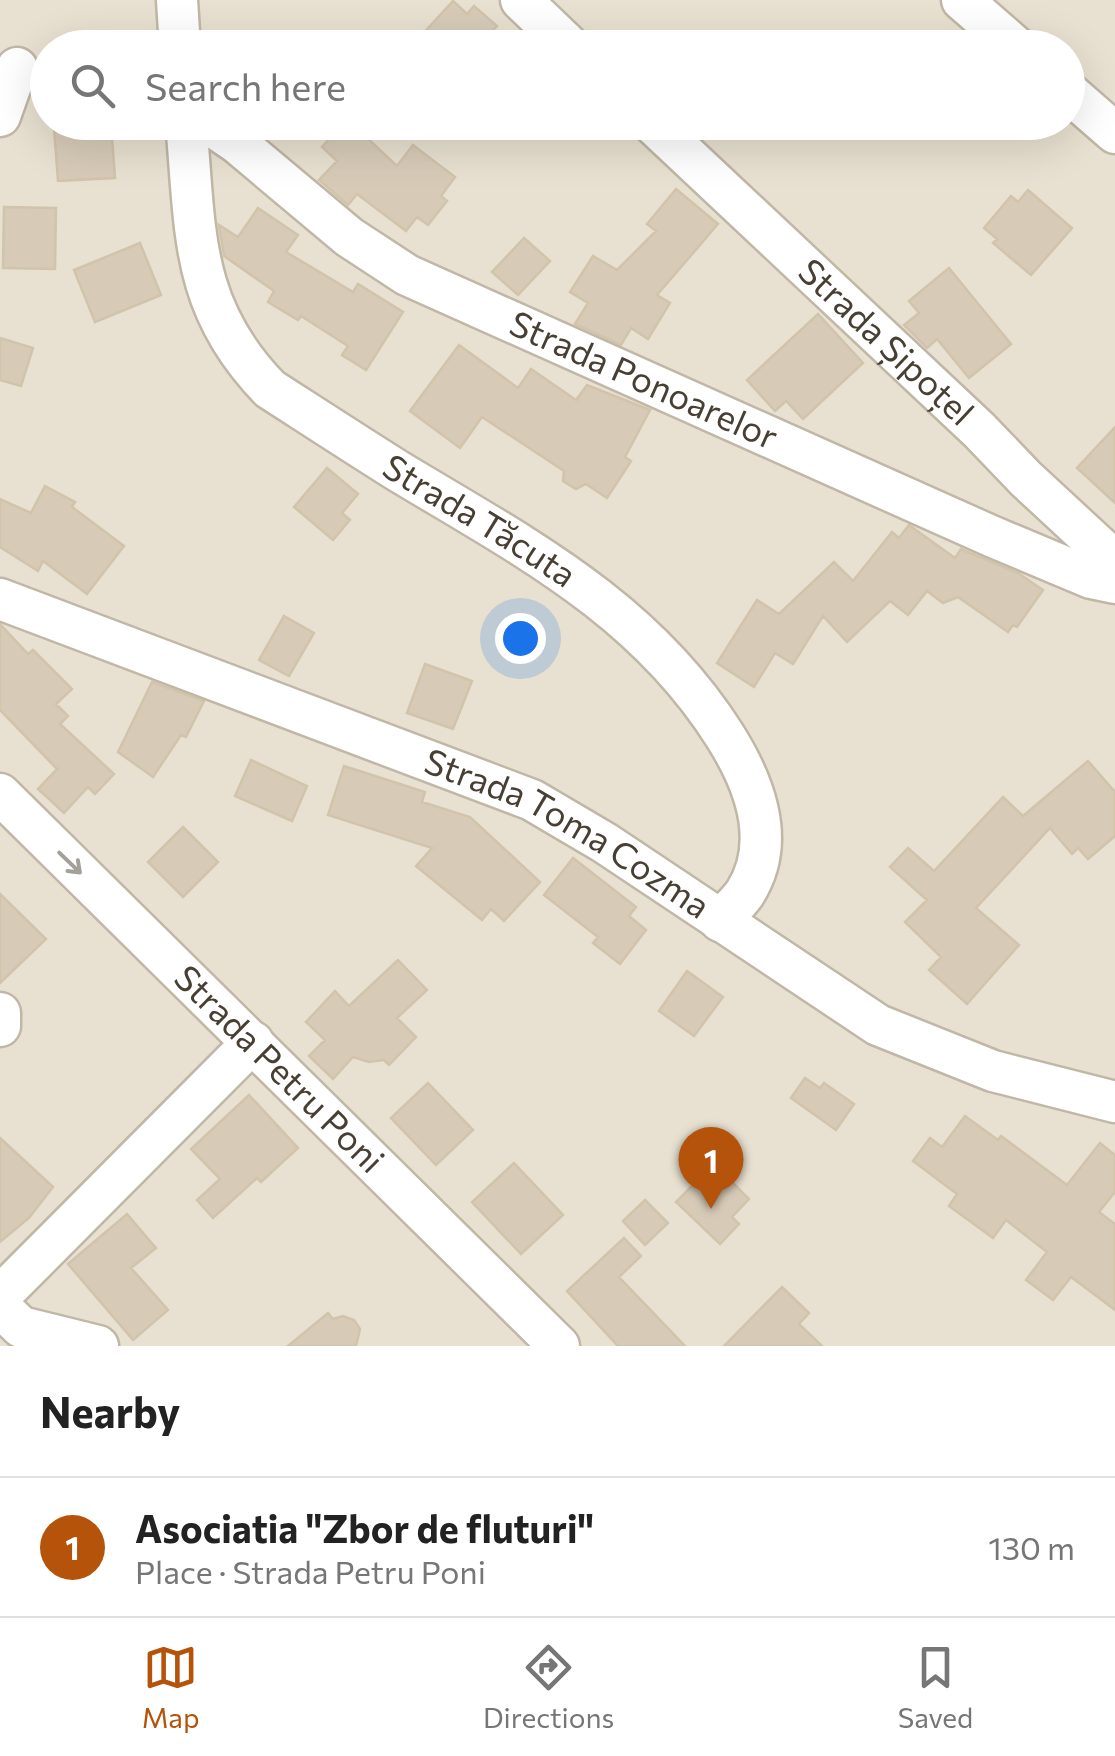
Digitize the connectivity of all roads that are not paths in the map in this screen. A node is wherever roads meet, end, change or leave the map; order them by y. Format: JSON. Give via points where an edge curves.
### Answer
{"nodes":[{"id":1,"x":177,"y":0,"type":"edge"},
{"id":2,"x":520,"y":0,"type":"edge"},
{"id":3,"x":962,"y":0,"type":"edge"},
{"id":4,"x":179,"y":30,"type":"edge"},
{"id":5,"x":552,"y":30,"type":"edge"},
{"id":6,"x":996,"y":30,"type":"edge"},
{"id":7,"x":17,"y":68,"type":"dead end"},
{"id":8,"x":1085,"y":107,"type":"edge"},
{"id":9,"x":0,"y":116,"type":"edge"},
{"id":10,"x":1115,"y":133,"type":"edge"},
{"id":11,"x":188,"y":140,"type":"edge"},
{"id":12,"x":233,"y":140,"type":"edge"},
{"id":13,"x":670,"y":140,"type":"edge"},
{"id":14,"x":1026,"y":479,"type":"junction"},
{"id":15,"x":991,"y":536,"type":"junction"},
{"id":16,"x":1115,"y":566,"type":"edge"},
{"id":17,"x":1115,"y":584,"type":"edge"},
{"id":18,"x":0,"y":600,"type":"edge"},
{"id":19,"x":0,"y":794,"type":"edge"},
{"id":20,"x":720,"y":921,"type":"junction"},
{"id":21,"x":0,"y":1014,"type":"edge"},
{"id":22,"x":0,"y":1026,"type":"edge"},
{"id":23,"x":253,"y":1042,"type":"junction"},
{"id":24,"x":1115,"y":1102,"type":"edge"},
{"id":25,"x":0,"y":1296,"type":"edge"},
{"id":26,"x":0,"y":1306,"type":"edge"},
{"id":27,"x":98,"y":1346,"type":"edge"},
{"id":28,"x":559,"y":1346,"type":"edge"}],
"edges":[{"from":1,"to":4,"type":"street"},
{"from":2,"to":5,"type":"street"},
{"from":3,"to":6,"type":"street"},
{"from":7,"to":9,"type":"street"},
{"from":8,"to":10,"type":"street"},
{"from":11,"to":20,"type":"street","name":"Strada Tăcuta","via":[[206,289],[243,362],[270,389],[584,585],[701,698],[737,755],[760,810],[757,867]]},
{"from":12,"to":15,"type":"street","name":"Strada Ponoarelor","via":[[349,237],[407,275]]},
{"from":13,"to":14,"type":"street","name":"Strada Șipoțel"},
{"from":14,"to":15,"type":"street"},
{"from":14,"to":16,"type":"street","name":"Strada Șipoțel"},
{"from":15,"to":17,"type":"street","name":"Strada Ponoarelor"},
{"from":18,"to":20,"type":"street","name":"Strada Toma Cozma","via":[[532,800]]},
{"from":19,"to":23,"type":"street","name":"Strada Petru Poni","one_way":true},
{"from":20,"to":24,"type":"street","name":"Strada Toma Cozma","via":[[878,1024],[993,1071]]},
{"from":21,"to":22,"type":"street"},
{"from":23,"to":25,"type":"street"},
{"from":23,"to":28,"type":"street","name":"Strada Petru Poni"},
{"from":26,"to":27,"type":"street","via":[[21,1327]]}]}
